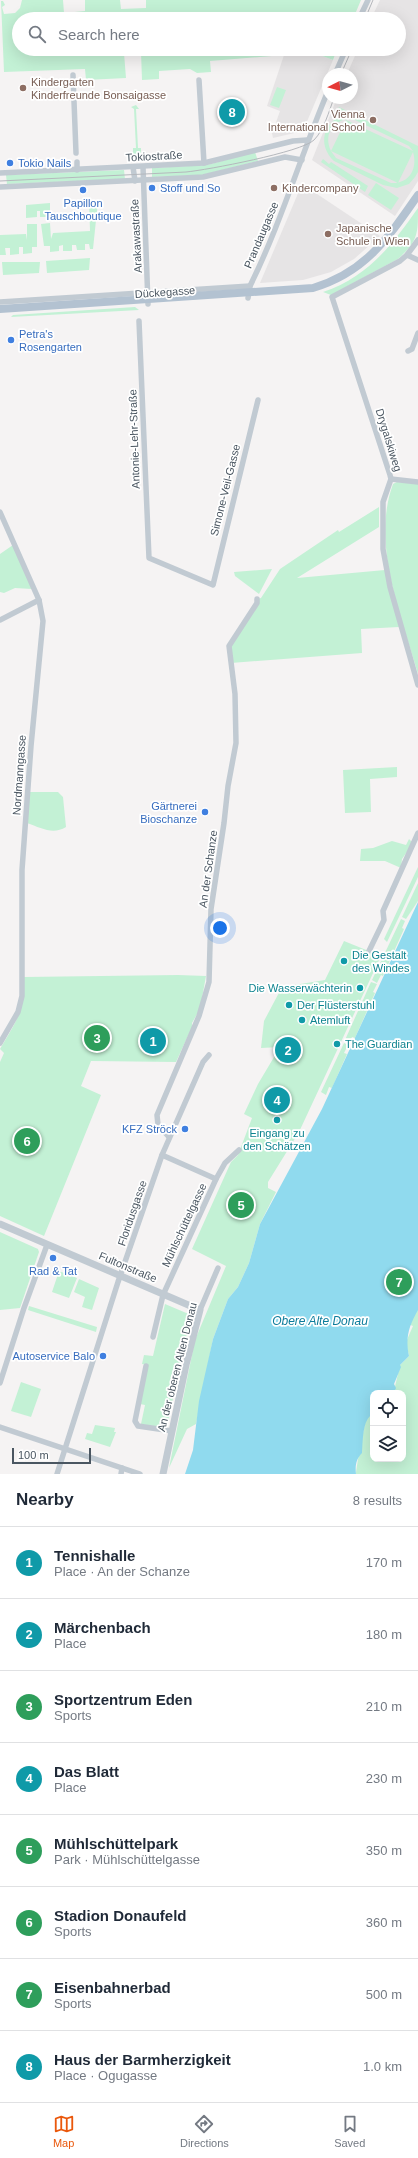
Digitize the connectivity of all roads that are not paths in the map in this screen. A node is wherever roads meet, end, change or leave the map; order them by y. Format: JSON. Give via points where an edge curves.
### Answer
{"nodes":[{"id":1,"x":368,"y":0,"type":"edge"},
{"id":2,"x":362,"y":12,"type":"edge"},
{"id":3,"x":343,"y":56,"type":"edge"},
{"id":4,"x":338,"y":68,"type":"edge"},
{"id":5,"x":73,"y":74,"type":"dead end"},
{"id":6,"x":199,"y":80,"type":"dead end"},
{"id":7,"x":322,"y":104,"type":"edge"},
{"id":8,"x":307,"y":140,"type":"junction"},
{"id":9,"x":76,"y":153,"type":"dead end"},
{"id":10,"x":302,"y":160,"type":"junction"},
{"id":11,"x":77,"y":162,"type":"dead end"},
{"id":12,"x":204,"y":163,"type":"junction"},
{"id":13,"x":143,"y":166,"type":"junction"},
{"id":14,"x":132,"y":167,"type":"junction"},
{"id":15,"x":77,"y":170,"type":"junction"},
{"id":16,"x":0,"y":173,"type":"edge"},
{"id":17,"x":135,"y":181,"type":"junction"},
{"id":18,"x":144,"y":181,"type":"junction"},
{"id":19,"x":0,"y":187,"type":"edge"},
{"id":20,"x":418,"y":195,"type":"edge"},
{"id":21,"x":418,"y":201,"type":"edge"},
{"id":22,"x":418,"y":240,"type":"edge"},
{"id":23,"x":407,"y":255,"type":"junction"},
{"id":24,"x":418,"y":260,"type":"edge"},
{"id":25,"x":330,"y":284,"type":"junction"},
{"id":26,"x":249,"y":292,"type":"junction"},
{"id":27,"x":148,"y":299,"type":"junction"},
{"id":28,"x":0,"y":302,"type":"edge"},
{"id":29,"x":0,"y":309,"type":"edge"},
{"id":30,"x":0,"y":314,"type":"edge"},
{"id":31,"x":139,"y":321,"type":"dead end"},
{"id":32,"x":418,"y":333,"type":"edge"},
{"id":33,"x":408,"y":351,"type":"dead end"},
{"id":34,"x":258,"y":400,"type":"dead end"},
{"id":35,"x":391,"y":479,"type":"junction"},
{"id":36,"x":418,"y":482,"type":"edge"},
{"id":37,"x":0,"y":512,"type":"edge"},
{"id":38,"x":212,"y":585,"type":"joint"},
{"id":39,"x":257,"y":599,"type":"dead end"},
{"id":40,"x":39,"y":600,"type":"junction"},
{"id":41,"x":0,"y":620,"type":"edge"},
{"id":42,"x":418,"y":685,"type":"edge"},
{"id":43,"x":418,"y":833,"type":"edge"},
{"id":44,"x":369,"y":951,"type":"dead end"},
{"id":45,"x":0,"y":1043,"type":"edge"},
{"id":46,"x":209,"y":1055,"type":"dead end"},
{"id":47,"x":169,"y":1137,"type":"junction"},
{"id":48,"x":240,"y":1150,"type":"dead end"},
{"id":49,"x":162,"y":1155,"type":"junction"},
{"id":50,"x":216,"y":1179,"type":"junction"},
{"id":51,"x":0,"y":1224,"type":"edge"},
{"id":52,"x":48,"y":1245,"type":"junction"},
{"id":53,"x":218,"y":1268,"type":"dead end"},
{"id":54,"x":121,"y":1276,"type":"junction"},
{"id":55,"x":163,"y":1294,"type":"junction"},
{"id":56,"x":200,"y":1310,"type":"junction"},
{"id":57,"x":153,"y":1338,"type":"dead end"},
{"id":58,"x":146,"y":1366,"type":"dead end"},
{"id":59,"x":0,"y":1383,"type":"edge"},
{"id":60,"x":0,"y":1427,"type":"edge"},
{"id":61,"x":172,"y":1431,"type":"junction"},
{"id":62,"x":65,"y":1449,"type":"junction"},
{"id":63,"x":122,"y":1471,"type":"edge"},
{"id":64,"x":57,"y":1474,"type":"edge"},
{"id":65,"x":140,"y":1474,"type":"edge"},
{"id":66,"x":163,"y":1474,"type":"edge"}],
"edges":[{"from":1,"to":2,"type":"street"},
{"from":3,"to":4,"type":"street"},
{"from":5,"to":9,"type":"street"},
{"from":6,"to":12,"type":"street"},
{"from":7,"to":8,"type":"street","name":"Prandaugasse"},
{"from":8,"to":10,"type":"street","name":"Prandaugasse"},
{"from":8,"to":12,"type":"street","name":"Tokiostraße","via":[[293,141]]},
{"from":10,"to":18,"type":"street","via":[[287,156],[203,177]]},
{"from":10,"to":26,"type":"street","name":"Prandaugasse"},
{"from":11,"to":15,"type":"street"},
{"from":12,"to":13,"type":"street","name":"Tokiostraße"},
{"from":13,"to":14,"type":"street","name":"Tokiostraße"},
{"from":13,"to":18,"type":"street","name":"Arakawastraße"},
{"from":14,"to":15,"type":"street","name":"Tokiostraße"},
{"from":14,"to":17,"type":"street"},
{"from":15,"to":16,"type":"street","name":"Tokiostraße"},
{"from":17,"to":18,"type":"street"},
{"from":17,"to":19,"type":"street"},
{"from":18,"to":27,"type":"street","name":"Arakawastraße"},
{"from":20,"to":25,"type":"main road","via":[[391,235],[373,254],[351,272]]},
{"from":21,"to":25,"type":"main road","via":[[394,236],[375,257],[352,274]]},
{"from":22,"to":23,"type":"street"},
{"from":23,"to":24,"type":"street"},
{"from":23,"to":35,"type":"street","name":"Drygalskiweg","via":[[389,268],[332,297]]},
{"from":25,"to":26,"type":"main road","name":"Dückegasse","via":[[292,296]]},
{"from":26,"to":27,"type":"main road","name":"Dückegasse"},
{"from":27,"to":28,"type":"street","name":"Dückegasse"},
{"from":27,"to":29,"type":"main road","name":"Dückegasse"},
{"from":27,"to":30,"type":"main road","name":"Dückegasse"},
{"from":31,"to":38,"type":"street","name":"Antonie-Lehr-Straße","via":[[149,558]]},
{"from":32,"to":33,"type":"street","via":[[412,349]]},
{"from":34,"to":38,"type":"street","name":"Simone-Veil-Gasse"},
{"from":35,"to":36,"type":"street"},
{"from":35,"to":42,"type":"street","name":"Drygalskiweg","via":[[383,502],[383,549],[387,575]]},
{"from":37,"to":40,"type":"street","name":"Nordmanngasse"},
{"from":39,"to":47,"type":"street","name":"An der Schanze","via":[[257,603],[229,646],[235,694],[236,743],[211,910],[209,982],[199,1016],[157,1115],[158,1125]]},
{"from":40,"to":41,"type":"street"},
{"from":40,"to":45,"type":"street","name":"Nordmanngasse","via":[[43,632],[22,870],[22,996],[18,1012]]},
{"from":43,"to":44,"type":"street","via":[[383,911],[384,920]]},
{"from":46,"to":47,"type":"street","name":"Floridusgasse","via":[[203,1062]]},
{"from":47,"to":49,"type":"street","name":"Floridusgasse"},
{"from":48,"to":50,"type":"street","name":"Mühlschüttelgasse","via":[[226,1163]]},
{"from":49,"to":50,"type":"street"},
{"from":49,"to":54,"type":"street","name":"Floridusgasse"},
{"from":50,"to":55,"type":"street","name":"Mühlschüttelgasse"},
{"from":51,"to":52,"type":"street","name":"Fultonstraße"},
{"from":52,"to":54,"type":"street","name":"Fultonstraße"},
{"from":52,"to":59,"type":"street","via":[[24,1306]]},
{"from":53,"to":56,"type":"street","name":"An der oberen Alten Donau"},
{"from":54,"to":55,"type":"street","name":"Fultonstraße"},
{"from":54,"to":62,"type":"street","name":"Floridusgasse"},
{"from":55,"to":56,"type":"street","name":"Fultonstraße"},
{"from":55,"to":57,"type":"street","name":"Mühlschüttelgasse"},
{"from":56,"to":61,"type":"street","name":"An der oberen Alten Donau"},
{"from":58,"to":61,"type":"street","via":[[135,1421],[138,1426]]},
{"from":60,"to":62,"type":"street"},
{"from":61,"to":66,"type":"street","name":"An der oberen Alten Donau"},
{"from":62,"to":63,"type":"street"},
{"from":62,"to":64,"type":"street","name":"Floridusgasse"},
{"from":63,"to":65,"type":"street"}]}
